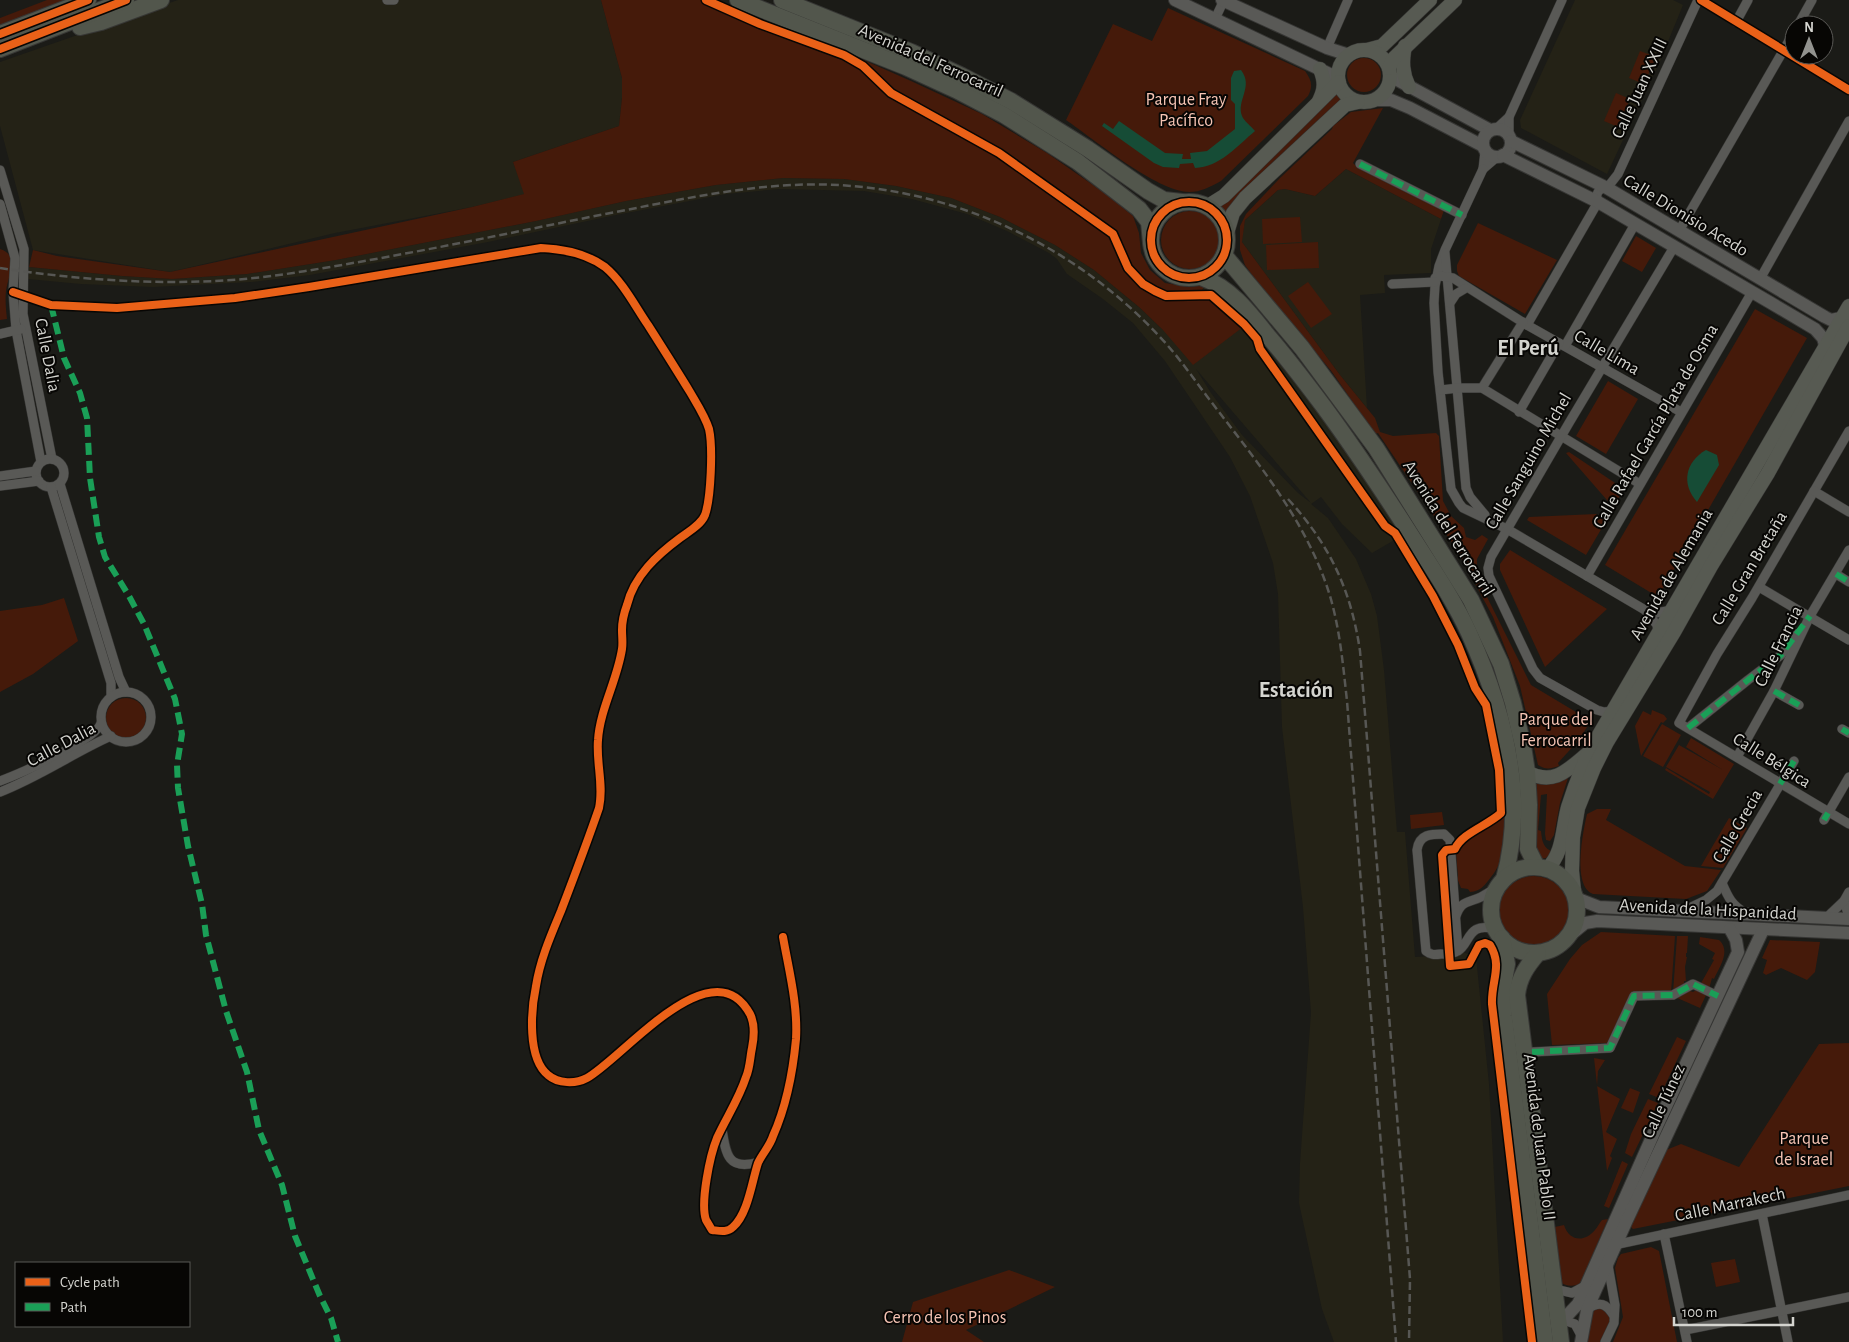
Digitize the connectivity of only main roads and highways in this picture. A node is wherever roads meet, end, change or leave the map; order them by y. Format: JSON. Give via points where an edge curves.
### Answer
{"nodes":[{"id":1,"x":88,"y":0,"type":"edge"},
{"id":2,"x":126,"y":0,"type":"edge"},
{"id":3,"x":161,"y":0,"type":"edge"},
{"id":4,"x":738,"y":0,"type":"edge"},
{"id":5,"x":782,"y":0,"type":"edge"},
{"id":6,"x":1175,"y":0,"type":"edge"},
{"id":7,"x":1223,"y":0,"type":"edge"},
{"id":8,"x":1430,"y":0,"type":"edge"},
{"id":9,"x":1455,"y":0,"type":"edge"},
{"id":10,"x":44,"y":32,"type":"junction"},
{"id":11,"x":0,"y":34,"type":"edge"},
{"id":12,"x":1405,"y":46,"type":"junction"},
{"id":13,"x":0,"y":49,"type":"edge"},
{"id":14,"x":1368,"y":50,"type":"junction"},
{"id":15,"x":1349,"y":55,"type":"junction"},
{"id":16,"x":1320,"y":69,"type":"junction"},
{"id":17,"x":1390,"y":72,"type":"junction"},
{"id":18,"x":1338,"y":80,"type":"junction"},
{"id":19,"x":1409,"y":87,"type":"junction"},
{"id":20,"x":1375,"y":100,"type":"junction"},
{"id":21,"x":1358,"y":102,"type":"junction"},
{"id":22,"x":1316,"y":106,"type":"junction"},
{"id":23,"x":1493,"y":129,"type":"junction"},
{"id":24,"x":1510,"y":138,"type":"junction"},
{"id":25,"x":1492,"y":152,"type":"junction"},
{"id":26,"x":1182,"y":202,"type":"junction"},
{"id":27,"x":1208,"y":206,"type":"junction"},
{"id":28,"x":1227,"y":233,"type":"junction"},
{"id":29,"x":1151,"y":243,"type":"junction"},
{"id":30,"x":1224,"y":256,"type":"junction"},
{"id":31,"x":1201,"y":276,"type":"junction"},
{"id":32,"x":1849,"y":306,"type":"edge"},
{"id":33,"x":1825,"y":317,"type":"junction"},
{"id":34,"x":1846,"y":323,"type":"edge"},
{"id":35,"x":1815,"y":329,"type":"junction"},
{"id":36,"x":1833,"y":333,"type":"junction"},
{"id":37,"x":1825,"y":346,"type":"junction"},
{"id":38,"x":1814,"y":388,"type":"junction"},
{"id":39,"x":1589,"y":752,"type":"junction"},
{"id":40,"x":1527,"y":772,"type":"junction"},
{"id":41,"x":1542,"y":868,"type":"junction"},
{"id":42,"x":1501,"y":882,"type":"junction"},
{"id":43,"x":1575,"y":894,"type":"junction"},
{"id":44,"x":1849,"y":918,"type":"edge"},
{"id":45,"x":1730,"y":929,"type":"junction"},
{"id":46,"x":1763,"y":930,"type":"junction"},
{"id":47,"x":1849,"y":933,"type":"edge"},
{"id":48,"x":1498,"y":934,"type":"junction"},
{"id":49,"x":1569,"y":936,"type":"junction"},
{"id":50,"x":1538,"y":953,"type":"junction"},
{"id":51,"x":1737,"y":971,"type":"junction"},
{"id":52,"x":1553,"y":1329,"type":"edge"},
{"id":53,"x":1582,"y":1339,"type":"edge"},
{"id":54,"x":1561,"y":1342,"type":"edge"}],
"edges":[{"from":1,"to":11,"type":"highway"},
{"from":2,"to":10,"type":"highway"},
{"from":3,"to":10,"type":"highway","via":[[62,33]]},
{"from":4,"to":29,"type":"highway","name":"Avenida del Ferrocarril","via":[[906,67],[1004,115],[1078,162],[1139,209],[1149,222]]},
{"from":5,"to":26,"type":"highway","name":"Avenida del Ferrocarril","via":[[962,76],[1019,106],[1156,196]]},
{"from":6,"to":16,"type":"main road"},
{"from":7,"to":15,"type":"main road"},
{"from":8,"to":14,"type":"main road","via":[[1382,46]]},
{"from":9,"to":12,"type":"main road"},
{"from":10,"to":13,"type":"highway"},
{"from":12,"to":17,"type":"main road","via":[[1392,59]]},
{"from":12,"to":19,"type":"main road","via":[[1403,66]]},
{"from":14,"to":15,"type":"main road"},
{"from":14,"to":17,"type":"main road","via":[[1381,56]]},
{"from":15,"to":18,"type":"main road","via":[[1340,67]]},
{"from":16,"to":18,"type":"main road"},
{"from":16,"to":22,"type":"main road","via":[[1324,88]]},
{"from":17,"to":19,"type":"main road"},
{"from":17,"to":20,"type":"main road","via":[[1386,90]]},
{"from":18,"to":21,"type":"main road","via":[[1346,95]]},
{"from":18,"to":22,"type":"main road"},
{"from":19,"to":23,"type":"main road"},
{"from":20,"to":21,"type":"main road"},
{"from":20,"to":25,"type":"main road","name":"Calle Dionisio Acedo","via":[[1391,100],[1410,108]]},
{"from":21,"to":28,"type":"main road","via":[[1345,105],[1245,198],[1233,213]]},
{"from":22,"to":27,"type":"main road","via":[[1224,196]]},
{"from":23,"to":24,"type":"main road","via":[[1505,131]]},
{"from":23,"to":25,"type":"main road","via":[[1484,136]]},
{"from":24,"to":25,"type":"main road","via":[[1510,149]]},
{"from":24,"to":33,"type":"main road","name":"Calle Dionisio Acedo","via":[[1606,188]]},
{"from":25,"to":35,"type":"main road","name":"Calle Dionisio Acedo","via":[[1598,202]]},
{"from":26,"to":27,"type":"highway"},
{"from":26,"to":29,"type":"highway","via":[[1161,214],[1152,231]]},
{"from":27,"to":28,"type":"highway","via":[[1220,216]]},
{"from":28,"to":30,"type":"highway"},
{"from":29,"to":31,"type":"highway","via":[[1154,255],[1164,269],[1180,277]]},
{"from":30,"to":31,"type":"highway","via":[[1216,267]]},
{"from":30,"to":40,"type":"highway","name":"Avenida del Ferrocarril","via":[[1302,348],[1376,448],[1471,600],[1501,664],[1524,746]]},
{"from":31,"to":42,"type":"highway","name":"Avenida del Ferrocarril","via":[[1226,290],[1242,304],[1298,371],[1401,520],[1469,632],[1497,708],[1510,773],[1513,826],[1510,852]]},
{"from":32,"to":34,"type":"main road","name":"Avenida de Alemania"},
{"from":33,"to":34,"type":"main road","name":"Calle Dionisio Acedo"},
{"from":33,"to":36,"type":"main road"},
{"from":34,"to":36,"type":"main road","name":"Avenida de Alemania"},
{"from":34,"to":38,"type":"main road","name":"Avenida de Alemania"},
{"from":35,"to":36,"type":"main road"},
{"from":35,"to":37,"type":"main road","name":"Calle Dionisio Acedo"},
{"from":36,"to":37,"type":"main road","name":"Avenida de Alemania"},
{"from":36,"to":38,"type":"main road","via":[[1835,343]]},
{"from":37,"to":39,"type":"main road","name":"Avenida de Alemania"},
{"from":38,"to":43,"type":"main road","name":"Avenida de Alemania","via":[[1768,473],[1594,768],[1578,808],[1573,837]]},
{"from":39,"to":40,"type":"main road","via":[[1565,772],[1552,778]]},
{"from":39,"to":41,"type":"main road","name":"Avenida de Alemania","via":[[1571,799],[1560,848],[1556,857]]},
{"from":40,"to":41,"type":"highway","name":"Avenida del Ferrocarril","via":[[1528,849]]},
{"from":41,"to":42,"type":"highway","via":[[1521,868]]},
{"from":41,"to":43,"type":"highway","via":[[1563,878]]},
{"from":42,"to":48,"type":"highway","via":[[1491,903],[1492,920]]},
{"from":43,"to":44,"type":"main road","name":"Avenida de la Hispanidad","via":[[1599,906]]},
{"from":43,"to":49,"type":"highway","via":[[1578,913]]},
{"from":45,"to":46,"type":"main road","name":"Avenida de la Hispanidad"},
{"from":45,"to":49,"type":"main road","name":"Avenida de la Hispanidad","via":[[1597,921],[1585,923]]},
{"from":45,"to":51,"type":"main road","name":"Calle Túnez","via":[[1736,940]]},
{"from":46,"to":47,"type":"main road","name":"Avenida de la Hispanidad"},
{"from":46,"to":51,"type":"main road","name":"Calle Túnez"},
{"from":48,"to":50,"type":"highway","via":[[1517,950]]},
{"from":48,"to":52,"type":"highway","name":"Avenida de Juan Pablo II","via":[[1507,964],[1503,1002]]},
{"from":49,"to":50,"type":"highway","via":[[1552,950]]},
{"from":50,"to":52,"type":"highway","name":"Avenida de Juan Pablo II","via":[[1522,974],[1517,994],[1553,1285]]},
{"from":51,"to":52,"type":"main road","name":"Calle Túnez","via":[[1718,996],[1578,1304]]},
{"from":51,"to":53,"type":"main road","name":"Calle Túnez","via":[[1587,1310]]},
{"from":52,"to":54,"type":"highway","name":"Avenida de Juan Pablo II"}]}
